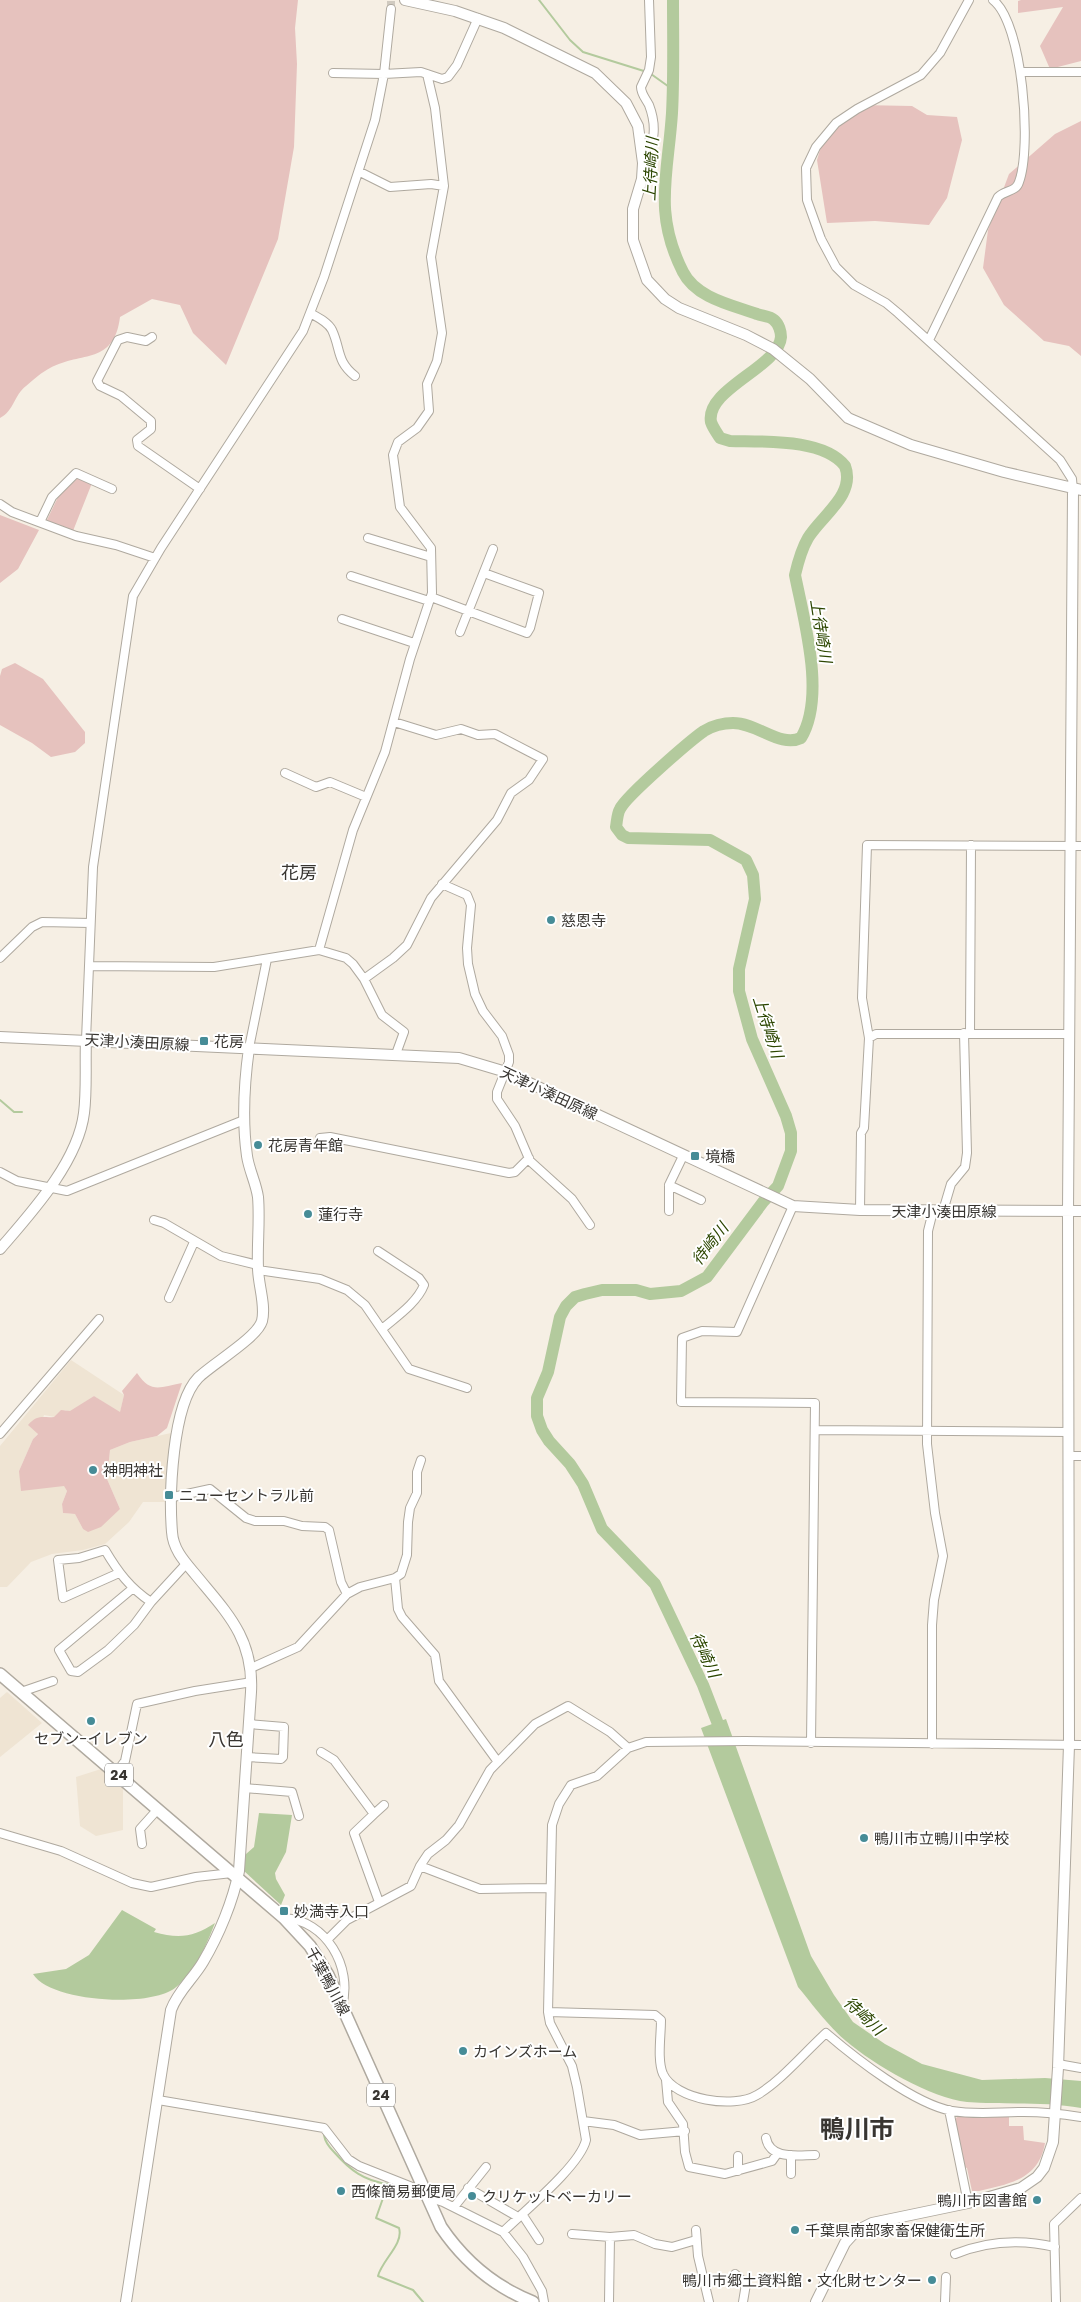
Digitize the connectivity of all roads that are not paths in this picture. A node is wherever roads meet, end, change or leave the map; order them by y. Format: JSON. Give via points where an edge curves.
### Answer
{"nodes":[{"id":1,"x":405,"y":0,"type":"edge"},
{"id":2,"x":649,"y":0,"type":"edge"},
{"id":3,"x":970,"y":0,"type":"edge"},
{"id":4,"x":993,"y":0,"type":"edge"},
{"id":5,"x":390,"y":9,"type":"tunnel mouth"},
{"id":6,"x":478,"y":18,"type":"junction"},
{"id":7,"x":1022,"y":72,"type":"junction"},
{"id":8,"x":1081,"y":72,"type":"edge"},
{"id":9,"x":333,"y":73,"type":"dead end"},
{"id":10,"x":384,"y":74,"type":"junction"},
{"id":11,"x":427,"y":74,"type":"junction"},
{"id":12,"x":643,"y":162,"type":"junction"},
{"id":13,"x":360,"y":172,"type":"junction"},
{"id":14,"x":444,"y":186,"type":"junction"},
{"id":15,"x":310,"y":313,"type":"junction"},
{"id":16,"x":152,"y":337,"type":"dead end"},
{"id":17,"x":929,"y":340,"type":"junction"},
{"id":18,"x":355,"y":376,"type":"dead end"},
{"id":19,"x":112,"y":489,"type":"dead end"},
{"id":20,"x":200,"y":489,"type":"junction"},
{"id":21,"x":1077,"y":490,"type":"edge"},
{"id":22,"x":0,"y":504,"type":"edge"},
{"id":23,"x":40,"y":522,"type":"junction"},
{"id":24,"x":368,"y":538,"type":"dead end"},
{"id":25,"x":493,"y":549,"type":"dead end"},
{"id":26,"x":431,"y":557,"type":"junction"},
{"id":27,"x":155,"y":558,"type":"junction"},
{"id":28,"x":484,"y":572,"type":"junction"},
{"id":29,"x":351,"y":576,"type":"dead end"},
{"id":30,"x":430,"y":599,"type":"junction"},
{"id":31,"x":470,"y":611,"type":"junction"},
{"id":32,"x":342,"y":619,"type":"dead end"},
{"id":33,"x":460,"y":632,"type":"dead end"},
{"id":34,"x":414,"y":643,"type":"junction"},
{"id":35,"x":394,"y":722,"type":"junction"},
{"id":36,"x":285,"y":773,"type":"dead end"},
{"id":37,"x":366,"y":797,"type":"junction"},
{"id":38,"x":971,"y":845,"type":"junction"},
{"id":39,"x":1076,"y":846,"type":"edge"},
{"id":40,"x":442,"y":884,"type":"junction"},
{"id":41,"x":90,"y":923,"type":"junction"},
{"id":42,"x":319,"y":950,"type":"junction"},
{"id":43,"x":0,"y":958,"type":"edge"},
{"id":44,"x":267,"y":959,"type":"junction"},
{"id":45,"x":90,"y":966,"type":"junction"},
{"id":46,"x":364,"y":978,"type":"junction"},
{"id":47,"x":967,"y":1034,"type":"junction"},
{"id":48,"x":1070,"y":1034,"type":"junction"},
{"id":49,"x":0,"y":1037,"type":"edge"},
{"id":50,"x":869,"y":1038,"type":"junction"},
{"id":51,"x":86,"y":1040,"type":"junction"},
{"id":52,"x":249,"y":1048,"type":"junction"},
{"id":53,"x":396,"y":1054,"type":"junction"},
{"id":54,"x":506,"y":1072,"type":"junction"},
{"id":55,"x":244,"y":1120,"type":"junction"},
{"id":56,"x":320,"y":1138,"type":"dead end"},
{"id":57,"x":683,"y":1156,"type":"junction"},
{"id":58,"x":529,"y":1158,"type":"junction"},
{"id":59,"x":0,"y":1172,"type":"edge"},
{"id":60,"x":669,"y":1185,"type":"junction"},
{"id":61,"x":50,"y":1188,"type":"junction"},
{"id":62,"x":701,"y":1200,"type":"dead end"},
{"id":63,"x":793,"y":1206,"type":"junction"},
{"id":64,"x":860,"y":1210,"type":"junction"},
{"id":65,"x":669,"y":1211,"type":"dead end"},
{"id":66,"x":938,"y":1211,"type":"junction"},
{"id":67,"x":1068,"y":1212,"type":"junction"},
{"id":68,"x":1081,"y":1212,"type":"edge"},
{"id":69,"x":154,"y":1220,"type":"dead end"},
{"id":70,"x":590,"y":1225,"type":"dead end"},
{"id":71,"x":194,"y":1242,"type":"junction"},
{"id":72,"x":0,"y":1249,"type":"edge"},
{"id":73,"x":378,"y":1251,"type":"dead end"},
{"id":74,"x":258,"y":1268,"type":"junction"},
{"id":75,"x":169,"y":1298,"type":"dead end"},
{"id":76,"x":98,"y":1319,"type":"dead end"},
{"id":77,"x":382,"y":1329,"type":"junction"},
{"id":78,"x":467,"y":1388,"type":"dead end"},
{"id":79,"x":815,"y":1430,"type":"junction"},
{"id":80,"x":927,"y":1431,"type":"junction"},
{"id":81,"x":1068,"y":1432,"type":"junction"},
{"id":82,"x":0,"y":1434,"type":"edge"},
{"id":83,"x":1068,"y":1456,"type":"junction"},
{"id":84,"x":1081,"y":1456,"type":"edge"},
{"id":85,"x":421,"y":1460,"type":"dead end"},
{"id":86,"x":173,"y":1497,"type":"junction"},
{"id":87,"x":186,"y":1564,"type":"junction"},
{"id":88,"x":119,"y":1573,"type":"junction"},
{"id":89,"x":395,"y":1578,"type":"junction"},
{"id":90,"x":132,"y":1590,"type":"junction"},
{"id":91,"x":347,"y":1594,"type":"junction"},
{"id":92,"x":150,"y":1602,"type":"junction"},
{"id":93,"x":251,"y":1668,"type":"junction"},
{"id":94,"x":0,"y":1674,"type":"edge"},
{"id":95,"x":53,"y":1681,"type":"dead end"},
{"id":96,"x":252,"y":1682,"type":"junction"},
{"id":97,"x":21,"y":1692,"type":"junction"},
{"id":98,"x":249,"y":1724,"type":"junction"},
{"id":99,"x":812,"y":1742,"type":"junction"},
{"id":100,"x":932,"y":1744,"type":"junction"},
{"id":101,"x":1069,"y":1745,"type":"junction"},
{"id":102,"x":1081,"y":1745,"type":"edge"},
{"id":103,"x":628,"y":1748,"type":"junction"},
{"id":104,"x":321,"y":1752,"type":"dead end"},
{"id":105,"x":246,"y":1757,"type":"junction"},
{"id":106,"x":498,"y":1762,"type":"junction"},
{"id":107,"x":116,"y":1773,"type":"junction"},
{"id":108,"x":244,"y":1788,"type":"junction"},
{"id":109,"x":384,"y":1804,"type":"dead end"},
{"id":110,"x":158,"y":1809,"type":"junction"},
{"id":111,"x":374,"y":1814,"type":"junction"},
{"id":112,"x":300,"y":1816,"type":"dead end"},
{"id":113,"x":0,"y":1833,"type":"edge"},
{"id":114,"x":142,"y":1844,"type":"dead end"},
{"id":115,"x":420,"y":1866,"type":"junction"},
{"id":116,"x":235,"y":1875,"type":"junction"},
{"id":117,"x":550,"y":1888,"type":"junction"},
{"id":118,"x":379,"y":1902,"type":"junction"},
{"id":119,"x":284,"y":1918,"type":"junction"},
{"id":120,"x":328,"y":1939,"type":"junction"},
{"id":121,"x":342,"y":2006,"type":"junction"},
{"id":122,"x":548,"y":2012,"type":"junction"},
{"id":123,"x":1058,"y":2066,"type":"junction"},
{"id":124,"x":1081,"y":2068,"type":"edge"},
{"id":125,"x":666,"y":2080,"type":"junction"},
{"id":126,"x":158,"y":2100,"type":"junction"},
{"id":127,"x":949,"y":2110,"type":"junction"},
{"id":128,"x":1055,"y":2113,"type":"junction"},
{"id":129,"x":1081,"y":2117,"type":"edge"},
{"id":130,"x":583,"y":2121,"type":"junction"},
{"id":131,"x":685,"y":2131,"type":"junction"},
{"id":132,"x":766,"y":2138,"type":"dead end"},
{"id":133,"x":777,"y":2154,"type":"junction"},
{"id":134,"x":791,"y":2155,"type":"junction"},
{"id":135,"x":815,"y":2155,"type":"dead end"},
{"id":136,"x":738,"y":2156,"type":"dead end"},
{"id":137,"x":486,"y":2168,"type":"dead end"},
{"id":138,"x":738,"y":2171,"type":"junction"},
{"id":139,"x":791,"y":2174,"type":"dead end"},
{"id":140,"x":468,"y":2188,"type":"junction"},
{"id":141,"x":425,"y":2196,"type":"junction"},
{"id":142,"x":1081,"y":2198,"type":"edge"},
{"id":143,"x":968,"y":2203,"type":"junction"},
{"id":144,"x":454,"y":2207,"type":"junction"},
{"id":145,"x":520,"y":2215,"type":"junction"},
{"id":146,"x":696,"y":2230,"type":"dead end"},
{"id":147,"x":503,"y":2232,"type":"junction"},
{"id":148,"x":572,"y":2234,"type":"dead end"},
{"id":149,"x":610,"y":2237,"type":"junction"},
{"id":150,"x":539,"y":2240,"type":"dead end"},
{"id":151,"x":696,"y":2240,"type":"junction"},
{"id":152,"x":1055,"y":2247,"type":"junction"},
{"id":153,"x":955,"y":2254,"type":"dead end"},
{"id":154,"x":735,"y":2274,"type":"dead end"},
{"id":155,"x":946,"y":2277,"type":"dead end"},
{"id":156,"x":126,"y":2302,"type":"edge"},
{"id":157,"x":533,"y":2302,"type":"edge"},
{"id":158,"x":544,"y":2302,"type":"edge"},
{"id":159,"x":609,"y":2302,"type":"edge"},
{"id":160,"x":709,"y":2302,"type":"edge"},
{"id":161,"x":743,"y":2302,"type":"edge"},
{"id":162,"x":816,"y":2302,"type":"edge"},
{"id":163,"x":945,"y":2302,"type":"edge"},
{"id":164,"x":1056,"y":2302,"type":"edge"}],
"edges":[{"from":1,"to":6,"type":"street"},
{"from":2,"to":12,"type":"street","via":[[651,57],[649,70],[640,87],[655,130],[651,150]]},
{"from":3,"to":17,"type":"street","via":[[940,53],[921,75],[836,123],[816,147],[806,168],[807,200],[821,239],[836,267],[854,285],[886,303]]},
{"from":4,"to":7,"type":"street","via":[[1007,22]]},
{"from":5,"to":10,"type":"street"},
{"from":6,"to":11,"type":"street","via":[[452,74],[442,79]]},
{"from":6,"to":12,"type":"street","via":[[595,73],[626,103],[638,126]]},
{"from":7,"to":8,"type":"street"},
{"from":7,"to":17,"type":"street","via":[[1024,141],[1019,183],[1014,190],[998,196]]},
{"from":9,"to":10,"type":"street"},
{"from":10,"to":11,"type":"street"},
{"from":10,"to":13,"type":"street"},
{"from":11,"to":14,"type":"street","via":[[435,108]]},
{"from":12,"to":21,"type":"street","via":[[631,224],[633,240],[647,280],[665,300],[774,349],[848,418],[911,445]]},
{"from":13,"to":14,"type":"street","via":[[390,187]]},
{"from":13,"to":15,"type":"street"},
{"from":14,"to":26,"type":"street","via":[[431,257],[442,333],[438,361],[427,384],[429,411],[417,428],[398,442],[393,455],[400,507],[431,548]]},
{"from":15,"to":18,"type":"street","via":[[332,330],[341,362]]},
{"from":15,"to":20,"type":"street","via":[[303,331]]},
{"from":16,"to":20,"type":"street","via":[[146,341],[127,337],[118,340],[97,380],[100,386],[121,396],[151,421],[151,429],[136,440],[138,446]]},
{"from":17,"to":21,"type":"street","via":[[1060,460]]},
{"from":19,"to":23,"type":"street","via":[[76,473],[52,497]]},
{"from":20,"to":27,"type":"street"},
{"from":21,"to":39,"type":"street"},
{"from":22,"to":23,"type":"street"},
{"from":23,"to":27,"type":"street","via":[[76,536]]},
{"from":24,"to":26,"type":"street"},
{"from":25,"to":28,"type":"street"},
{"from":26,"to":30,"type":"street"},
{"from":27,"to":41,"type":"street","via":[[133,596],[93,867]]},
{"from":28,"to":31,"type":"street"},
{"from":28,"to":31,"type":"street","via":[[539,593],[530,628],[527,633]]},
{"from":29,"to":30,"type":"street"},
{"from":30,"to":31,"type":"street"},
{"from":30,"to":34,"type":"street"},
{"from":31,"to":33,"type":"street"},
{"from":32,"to":34,"type":"street"},
{"from":34,"to":35,"type":"street"},
{"from":35,"to":37,"type":"street"},
{"from":35,"to":40,"type":"street","via":[[436,735],[461,729],[478,735],[495,734],[543,760],[529,780],[511,793],[497,820]]},
{"from":36,"to":37,"type":"street","via":[[316,787],[330,782]]},
{"from":37,"to":42,"type":"street","via":[[353,830]]},
{"from":38,"to":39,"type":"street"},
{"from":38,"to":47,"type":"street"},
{"from":38,"to":50,"type":"street","via":[[867,844],[862,998]]},
{"from":39,"to":48,"type":"street"},
{"from":40,"to":46,"type":"street","via":[[431,898],[407,945]]},
{"from":40,"to":54,"type":"street","via":[[470,898],[468,964],[475,994],[502,1036],[509,1055]]},
{"from":41,"to":43,"type":"street","via":[[42,922],[32,927]]},
{"from":41,"to":45,"type":"street"},
{"from":42,"to":44,"type":"street"},
{"from":42,"to":46,"type":"street","via":[[346,958]]},
{"from":44,"to":45,"type":"street","via":[[214,967]]},
{"from":44,"to":52,"type":"street"},
{"from":45,"to":51,"type":"street"},
{"from":46,"to":53,"type":"street","via":[[382,1015],[404,1032]]},
{"from":47,"to":48,"type":"street"},
{"from":47,"to":50,"type":"street","via":[[876,1034]]},
{"from":47,"to":66,"type":"street","via":[[966,1167],[951,1184]]},
{"from":48,"to":67,"type":"street"},
{"from":49,"to":51,"type":"street","name":"天津小湊田原線"},
{"from":50,"to":64,"type":"street"},
{"from":51,"to":52,"type":"street","name":"天津小湊田原線"},
{"from":51,"to":61,"type":"street","via":[[84,1114],[75,1143]]},
{"from":52,"to":53,"type":"street","name":"天津小湊田原線"},
{"from":52,"to":55,"type":"street"},
{"from":53,"to":54,"type":"street","name":"天津小湊田原線","via":[[459,1058]]},
{"from":54,"to":57,"type":"street","name":"天津小湊田原線"},
{"from":54,"to":58,"type":"street","via":[[497,1100],[515,1126]]},
{"from":55,"to":61,"type":"street","via":[[67,1191]]},
{"from":55,"to":74,"type":"street","via":[[248,1160],[257,1193]]},
{"from":56,"to":58,"type":"street","via":[[330,1137],[509,1173],[515,1172]]},
{"from":57,"to":60,"type":"street"},
{"from":57,"to":63,"type":"street","name":"天津小湊田原線"},
{"from":58,"to":70,"type":"street","via":[[572,1199]]},
{"from":59,"to":61,"type":"street","via":[[17,1181]]},
{"from":60,"to":62,"type":"street"},
{"from":60,"to":65,"type":"street"},
{"from":61,"to":72,"type":"street"},
{"from":63,"to":64,"type":"street","name":"天津小湊田原線"},
{"from":63,"to":79,"type":"street","via":[[737,1332],[702,1332],[682,1338],[681,1402],[815,1404]]},
{"from":64,"to":66,"type":"street","name":"天津小湊田原線"},
{"from":66,"to":67,"type":"street","name":"天津小湊田原線"},
{"from":66,"to":80,"type":"street","via":[[928,1231]]},
{"from":67,"to":68,"type":"street","name":"天津小湊田原線"},
{"from":67,"to":81,"type":"street"},
{"from":69,"to":71,"type":"street"},
{"from":71,"to":74,"type":"street","via":[[221,1256]]},
{"from":71,"to":75,"type":"street"},
{"from":73,"to":77,"type":"street","via":[[419,1278],[424,1285]]},
{"from":74,"to":77,"type":"street","via":[[338,1285],[361,1300]]},
{"from":74,"to":86,"type":"street","via":[[261,1322],[254,1332],[197,1380],[186,1397],[177,1428]]},
{"from":76,"to":82,"type":"street"},
{"from":77,"to":78,"type":"street","via":[[409,1369]]},
{"from":79,"to":80,"type":"street"},
{"from":79,"to":99,"type":"street"},
{"from":80,"to":81,"type":"street"},
{"from":80,"to":100,"type":"street","via":[[943,1556],[932,1625]]},
{"from":81,"to":83,"type":"street"},
{"from":83,"to":84,"type":"street"},
{"from":83,"to":101,"type":"street"},
{"from":85,"to":89,"type":"street","via":[[417,1472],[417,1493],[410,1508],[404,1568]]},
{"from":86,"to":87,"type":"street","via":[[173,1540]]},
{"from":86,"to":91,"type":"street","via":[[210,1489],[246,1518],[255,1521],[325,1527],[329,1530],[341,1582]]},
{"from":87,"to":92,"type":"street"},
{"from":87,"to":93,"type":"street","via":[[234,1622]]},
{"from":88,"to":88,"type":"street","via":[[63,1598],[58,1560],[105,1550]]},
{"from":88,"to":90,"type":"street"},
{"from":89,"to":91,"type":"street","via":[[360,1587]]},
{"from":89,"to":106,"type":"street","via":[[398,1609],[402,1617],[435,1656],[438,1681]]},
{"from":90,"to":92,"type":"street"},
{"from":90,"to":92,"type":"street","via":[[59,1650],[71,1672],[78,1672],[108,1650],[134,1625]]},
{"from":91,"to":93,"type":"street","via":[[298,1647]]},
{"from":93,"to":96,"type":"street"},
{"from":94,"to":97,"type":"main road","name":"千葉鴨川線","number":"24"},
{"from":95,"to":97,"type":"street"},
{"from":96,"to":98,"type":"street"},
{"from":96,"to":107,"type":"street","via":[[195,1690],[136,1704],[125,1761]]},
{"from":97,"to":107,"type":"main road","name":"千葉鴨川線","number":"24"},
{"from":98,"to":105,"type":"street"},
{"from":98,"to":105,"type":"street","via":[[284,1727],[283,1757]]},
{"from":99,"to":100,"type":"street"},
{"from":99,"to":103,"type":"street","via":[[646,1742]]},
{"from":100,"to":101,"type":"street"},
{"from":101,"to":102,"type":"street"},
{"from":101,"to":123,"type":"street"},
{"from":103,"to":106,"type":"street","via":[[610,1732],[568,1706],[535,1724]]},
{"from":103,"to":117,"type":"street","via":[[597,1776],[571,1785],[559,1804],[552,1825]]},
{"from":104,"to":111,"type":"street","via":[[334,1760]]},
{"from":105,"to":108,"type":"street"},
{"from":106,"to":115,"type":"street","via":[[482,1782],[459,1825]]},
{"from":107,"to":110,"type":"main road","name":"千葉鴨川線","number":"24"},
{"from":108,"to":112,"type":"street","via":[[292,1792]]},
{"from":108,"to":116,"type":"street"},
{"from":109,"to":111,"type":"street"},
{"from":110,"to":114,"type":"street","via":[[140,1829]]},
{"from":110,"to":116,"type":"main road","name":"千葉鴨川線","number":"24"},
{"from":111,"to":118,"type":"street","via":[[354,1833]]},
{"from":113,"to":116,"type":"street","via":[[61,1851],[132,1883],[151,1887]]},
{"from":115,"to":117,"type":"street","via":[[480,1889]]},
{"from":115,"to":118,"type":"street","via":[[411,1886]]},
{"from":116,"to":119,"type":"main road","name":"千葉鴨川線","number":"24"},
{"from":116,"to":126,"type":"street","via":[[210,1949],[174,2000]]},
{"from":117,"to":122,"type":"street"},
{"from":118,"to":120,"type":"street","via":[[347,1920]]},
{"from":119,"to":120,"type":"street","via":[[298,1920]]},
{"from":119,"to":121,"type":"main road","name":"千葉鴨川線","number":"24","via":[[315,1953]]},
{"from":120,"to":121,"type":"street","via":[[344,1977]]},
{"from":121,"to":141,"type":"main road","name":"千葉鴨川線","number":"24"},
{"from":122,"to":125,"type":"street","via":[[656,2015],[661,2020],[661,2069]]},
{"from":122,"to":130,"type":"street","via":[[550,2023],[572,2066]]},
{"from":123,"to":124,"type":"street"},
{"from":123,"to":128,"type":"street"},
{"from":125,"to":127,"type":"street","via":[[708,2101],[750,2099],[826,2033],[886,2079]]},
{"from":125,"to":131,"type":"street","via":[[668,2102],[682,2120]]},
{"from":126,"to":141,"type":"street","via":[[324,2128],[348,2159]]},
{"from":126,"to":156,"type":"street"},
{"from":127,"to":128,"type":"street"},
{"from":127,"to":143,"type":"street"},
{"from":128,"to":129,"type":"street"},
{"from":128,"to":143,"type":"street","via":[[1049,2154],[1037,2177],[1011,2193]]},
{"from":130,"to":131,"type":"street","via":[[614,2125],[640,2135]]},
{"from":130,"to":145,"type":"street","via":[[585,2147],[564,2173]]},
{"from":131,"to":138,"type":"street","via":[[689,2167],[725,2174]]},
{"from":132,"to":133,"type":"street","via":[[767,2145]]},
{"from":133,"to":134,"type":"street"},
{"from":133,"to":138,"type":"street","via":[[772,2161]]},
{"from":134,"to":135,"type":"street"},
{"from":134,"to":139,"type":"street"},
{"from":136,"to":138,"type":"street"},
{"from":137,"to":140,"type":"street"},
{"from":140,"to":144,"type":"street"},
{"from":140,"to":145,"type":"street"},
{"from":141,"to":144,"type":"street"},
{"from":141,"to":157,"type":"main road","name":"千葉鴨川線","number":"24","via":[[441,2227],[462,2255],[495,2281]]},
{"from":142,"to":152,"type":"street","via":[[1054,2224]]},
{"from":143,"to":162,"type":"street","via":[[872,2223],[856,2231],[846,2243]]},
{"from":144,"to":147,"type":"street"},
{"from":145,"to":147,"type":"street"},
{"from":145,"to":150,"type":"street"},
{"from":146,"to":151,"type":"street"},
{"from":147,"to":158,"type":"street","via":[[523,2257],[542,2291]]},
{"from":148,"to":149,"type":"street"},
{"from":149,"to":151,"type":"street","via":[[634,2235],[672,2247]]},
{"from":149,"to":159,"type":"street"},
{"from":151,"to":160,"type":"street"},
{"from":152,"to":153,"type":"street","via":[[1035,2242],[979,2244]]},
{"from":152,"to":164,"type":"street"},
{"from":154,"to":161,"type":"street","via":[[746,2284]]},
{"from":155,"to":163,"type":"street"}]}
